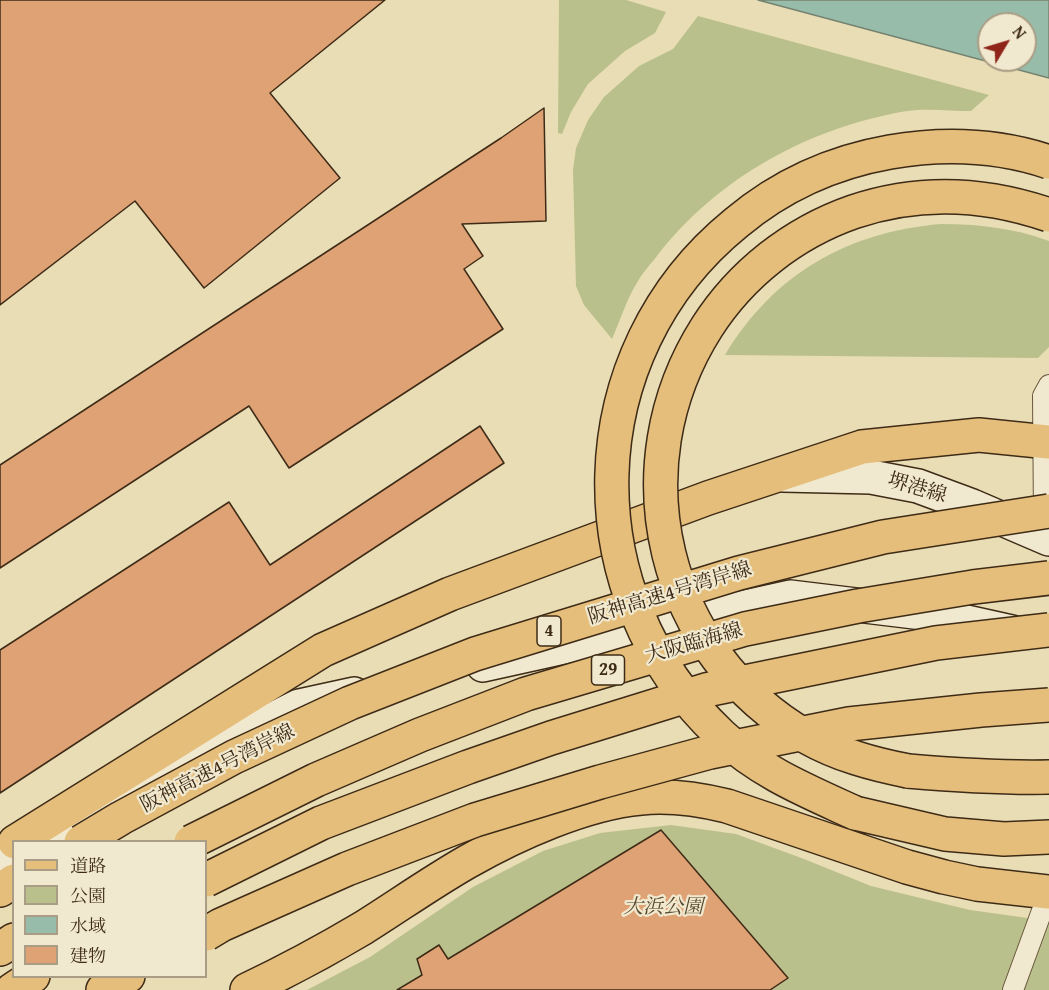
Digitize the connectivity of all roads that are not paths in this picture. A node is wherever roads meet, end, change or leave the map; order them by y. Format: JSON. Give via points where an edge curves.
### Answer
{"nodes":[{"id":1,"x":1049,"y":162,"type":"edge"},
{"id":2,"x":1049,"y":215,"type":"edge"},
{"id":3,"x":1049,"y":385,"type":"edge"},
{"id":4,"x":1049,"y":442,"type":"edge"},
{"id":5,"x":778,"y":475,"type":"junction"},
{"id":6,"x":1048,"y":529,"type":"edge"},
{"id":7,"x":1049,"y":578,"type":"edge"},
{"id":8,"x":1049,"y":591,"type":"edge"},
{"id":9,"x":1049,"y":630,"type":"edge"},
{"id":10,"x":1049,"y":640,"type":"edge"},
{"id":11,"x":1049,"y":705,"type":"edge"},
{"id":12,"x":1049,"y":777,"type":"edge"},
{"id":13,"x":1049,"y":837,"type":"edge"},
{"id":14,"x":17,"y":840,"type":"edge"},
{"id":15,"x":47,"y":840,"type":"edge"},
{"id":16,"x":84,"y":840,"type":"edge"},
{"id":17,"x":195,"y":840,"type":"edge"},
{"id":18,"x":207,"y":880,"type":"edge"},
{"id":19,"x":1046,"y":900,"type":"edge"},
{"id":20,"x":207,"y":933,"type":"edge"},
{"id":21,"x":30,"y":978,"type":"edge"},
{"id":22,"x":124,"y":978,"type":"edge"},
{"id":23,"x":12,"y":990,"type":"edge"},
{"id":24,"x":103,"y":990,"type":"edge"},
{"id":25,"x":248,"y":990,"type":"edge"},
{"id":26,"x":1013,"y":990,"type":"edge"}],
"edges":[{"from":1,"to":13,"type":"main road","bridge":true,"via":[[996,149],[910,148],[826,169],[751,210],[689,268],[643,340],[617,422],[612,508],[629,592],[645,632],[692,704],[722,736],[756,762],[792,785],[855,813],[945,834],[1004,839]]},
{"from":2,"to":12,"type":"main road","bridge":true,"via":[[996,200],[916,198],[863,209],[790,243],[730,296],[687,363],[663,440],[660,494],[674,573],[695,622],[743,687],[784,722],[831,748],[899,770]]},
{"from":3,"to":6,"type":"lane","via":[[1043,396]]},
{"from":4,"to":5,"type":"main road","via":[[979,435],[862,447]]},
{"from":5,"to":6,"type":"street","name":"堺港線","via":[[871,477],[918,486]]},
{"from":5,"to":14,"type":"main road","via":[[450,594],[322,650]]},
{"from":6,"to":8,"type":"street"},
{"from":6,"to":16,"type":"main road","name":"阪神高速4号湾岸線","number":"4","bridge":true,"via":[[883,537],[761,567],[475,654],[350,703],[234,758]]},
{"from":7,"to":17,"type":"main road","name":"大阪臨海線","number":"29","bridge":true,"via":[[858,606],[745,629],[526,694],[316,780]]},
{"from":9,"to":18,"type":"main road","number":"29","bridge":true,"via":[[936,643],[706,690],[468,767],[321,823]]},
{"from":10,"to":15,"type":"street","via":[[931,614],[790,597],[299,706]]},
{"from":11,"to":20,"type":"main road","bridge":true,"via":[[849,724],[699,755],[475,820],[347,869]]},
{"from":19,"to":25,"type":"main road","via":[[944,877],[727,806],[674,797],[642,798],[599,806],[515,837],[301,964]]},
{"from":19,"to":26,"type":"lane"},
{"from":21,"to":23,"type":"main road"},
{"from":22,"to":24,"type":"main road"}]}
